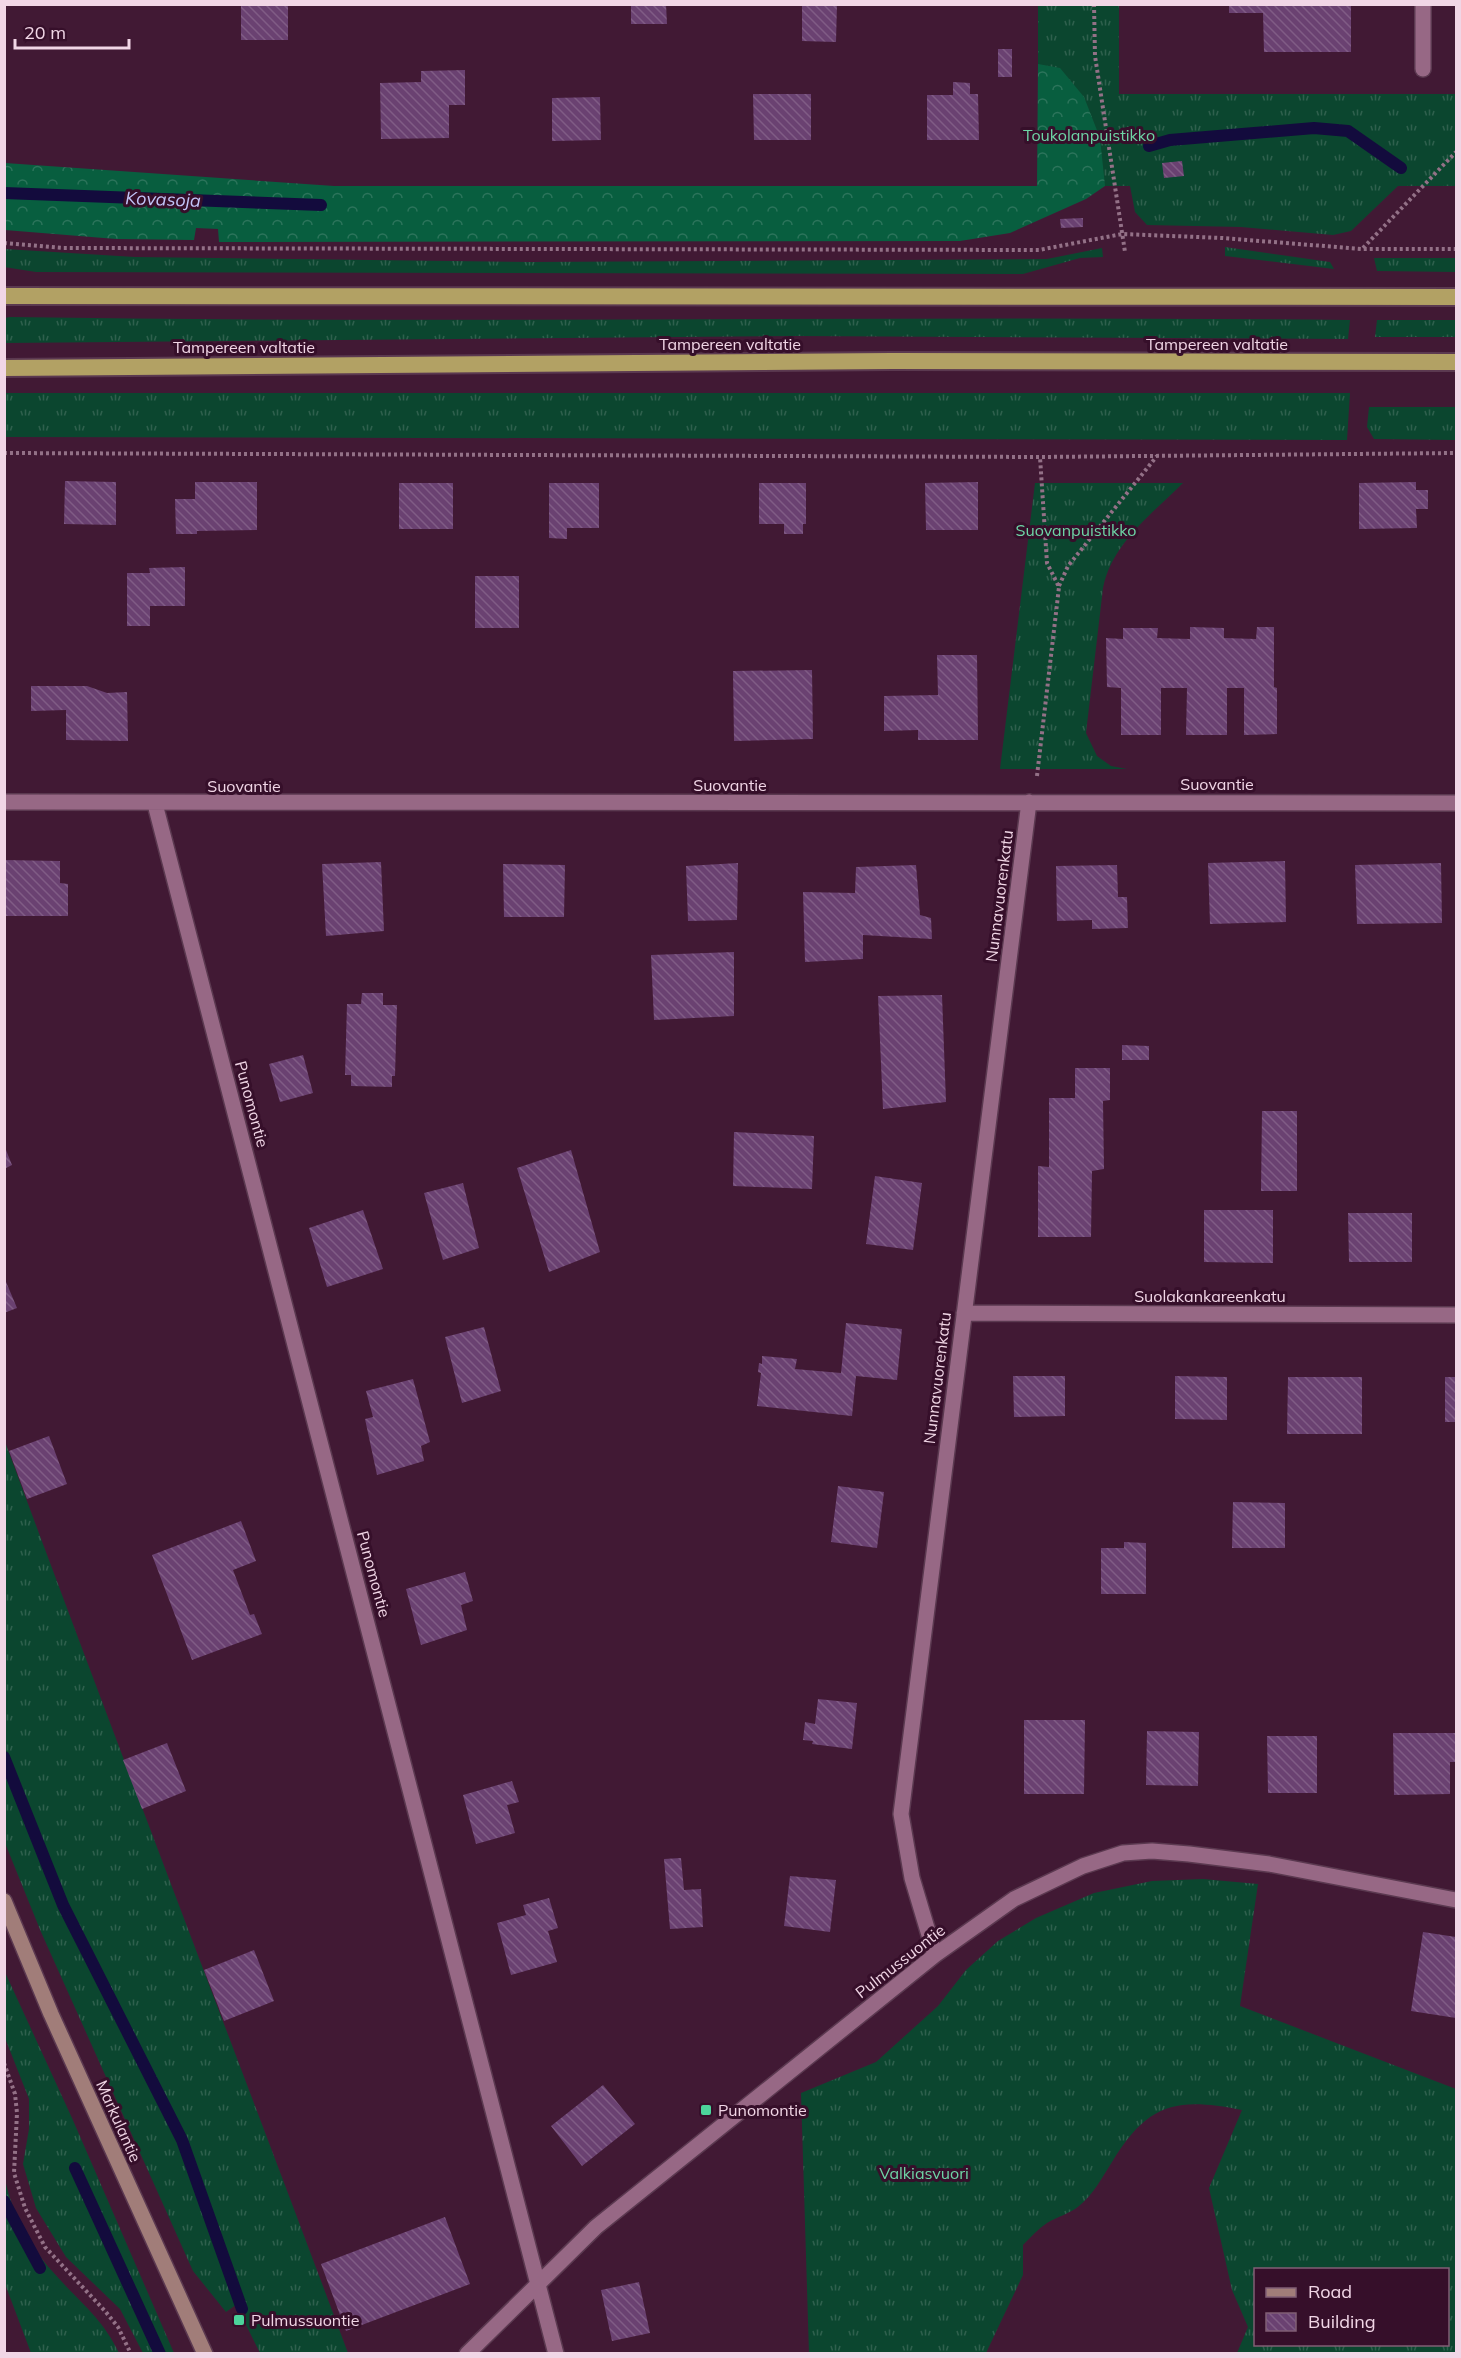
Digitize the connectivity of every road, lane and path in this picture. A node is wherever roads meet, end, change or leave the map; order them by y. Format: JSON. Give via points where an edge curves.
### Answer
{"nodes":[{"id":1,"x":1094,"y":4,"type":"edge"},
{"id":2,"x":1423,"y":4,"type":"edge"},
{"id":3,"x":1422,"y":69,"type":"dead end"},
{"id":4,"x":1456,"y":152,"type":"edge"},
{"id":5,"x":1122,"y":234,"type":"junction"},
{"id":6,"x":4,"y":243,"type":"edge"},
{"id":7,"x":1362,"y":249,"type":"junction"},
{"id":8,"x":1456,"y":249,"type":"edge"},
{"id":9,"x":1125,"y":252,"type":"dead end"},
{"id":10,"x":4,"y":296,"type":"edge"},
{"id":11,"x":1456,"y":297,"type":"edge"},
{"id":12,"x":1456,"y":362,"type":"edge"},
{"id":13,"x":4,"y":368,"type":"edge"},
{"id":14,"x":4,"y":453,"type":"edge"},
{"id":15,"x":1456,"y":453,"type":"edge"},
{"id":16,"x":1156,"y":456,"type":"junction"},
{"id":17,"x":1040,"y":457,"type":"junction"},
{"id":18,"x":1059,"y":587,"type":"junction"},
{"id":19,"x":4,"y":802,"type":"edge"},
{"id":20,"x":1029,"y":802,"type":"junction"},
{"id":21,"x":1456,"y":802,"type":"edge"},
{"id":22,"x":155,"y":804,"type":"junction"},
{"id":23,"x":964,"y":1312,"type":"junction"},
{"id":24,"x":1456,"y":1315,"type":"edge"},
{"id":25,"x":1456,"y":1900,"type":"edge"},
{"id":26,"x":4,"y":1901,"type":"edge"},
{"id":27,"x":936,"y":1955,"type":"junction"},
{"id":28,"x":4,"y":2063,"type":"edge"},
{"id":29,"x":538,"y":2281,"type":"junction"},
{"id":30,"x":131,"y":2354,"type":"edge"},
{"id":31,"x":205,"y":2354,"type":"edge"},
{"id":32,"x":466,"y":2354,"type":"edge"},
{"id":33,"x":556,"y":2354,"type":"edge"}],
"edges":[{"from":1,"to":5,"type":"path","via":[[1095,56]]},
{"from":2,"to":3,"type":"street"},
{"from":4,"to":7,"type":"path"},
{"from":5,"to":6,"type":"path","via":[[1039,250],[63,248]]},
{"from":5,"to":7,"type":"path"},
{"from":5,"to":9,"type":"path"},
{"from":7,"to":8,"type":"path"},
{"from":10,"to":11,"type":"highway"},
{"from":12,"to":13,"type":"highway","name":"Tampereen valtatie","via":[[880,361]]},
{"from":14,"to":17,"type":"path"},
{"from":15,"to":16,"type":"path"},
{"from":16,"to":17,"type":"path"},
{"from":16,"to":18,"type":"path","via":[[1068,566]]},
{"from":17,"to":18,"type":"path","via":[[1047,563]]},
{"from":18,"to":20,"type":"path","via":[[1037,779]]},
{"from":19,"to":22,"type":"street","name":"Suovantie"},
{"from":20,"to":21,"type":"street","name":"Suovantie"},
{"from":20,"to":22,"type":"street","name":"Suovantie"},
{"from":20,"to":23,"type":"street","name":"Nunnavuorenkatu"},
{"from":22,"to":29,"type":"street","name":"Punomontie"},
{"from":23,"to":24,"type":"street","name":"Suolakankareenkatu"},
{"from":23,"to":27,"type":"street","name":"Nunnavuorenkatu","via":[[901,1814],[912,1878]]},
{"from":25,"to":27,"type":"street","name":"Pulmussuontie","via":[[1269,1864],[1152,1851],[1123,1853],[1083,1866],[1014,1899]]},
{"from":26,"to":31,"type":"main road","name":"Markulantie"},
{"from":27,"to":29,"type":"street","name":"Pulmussuontie","via":[[596,2227]]},
{"from":28,"to":30,"type":"path","via":[[17,2113],[14,2173],[30,2219],[56,2261],[92,2295],[118,2328]]},
{"from":29,"to":32,"type":"street","name":"Pulmussuontie"},
{"from":29,"to":33,"type":"street","name":"Punomontie"}]}
